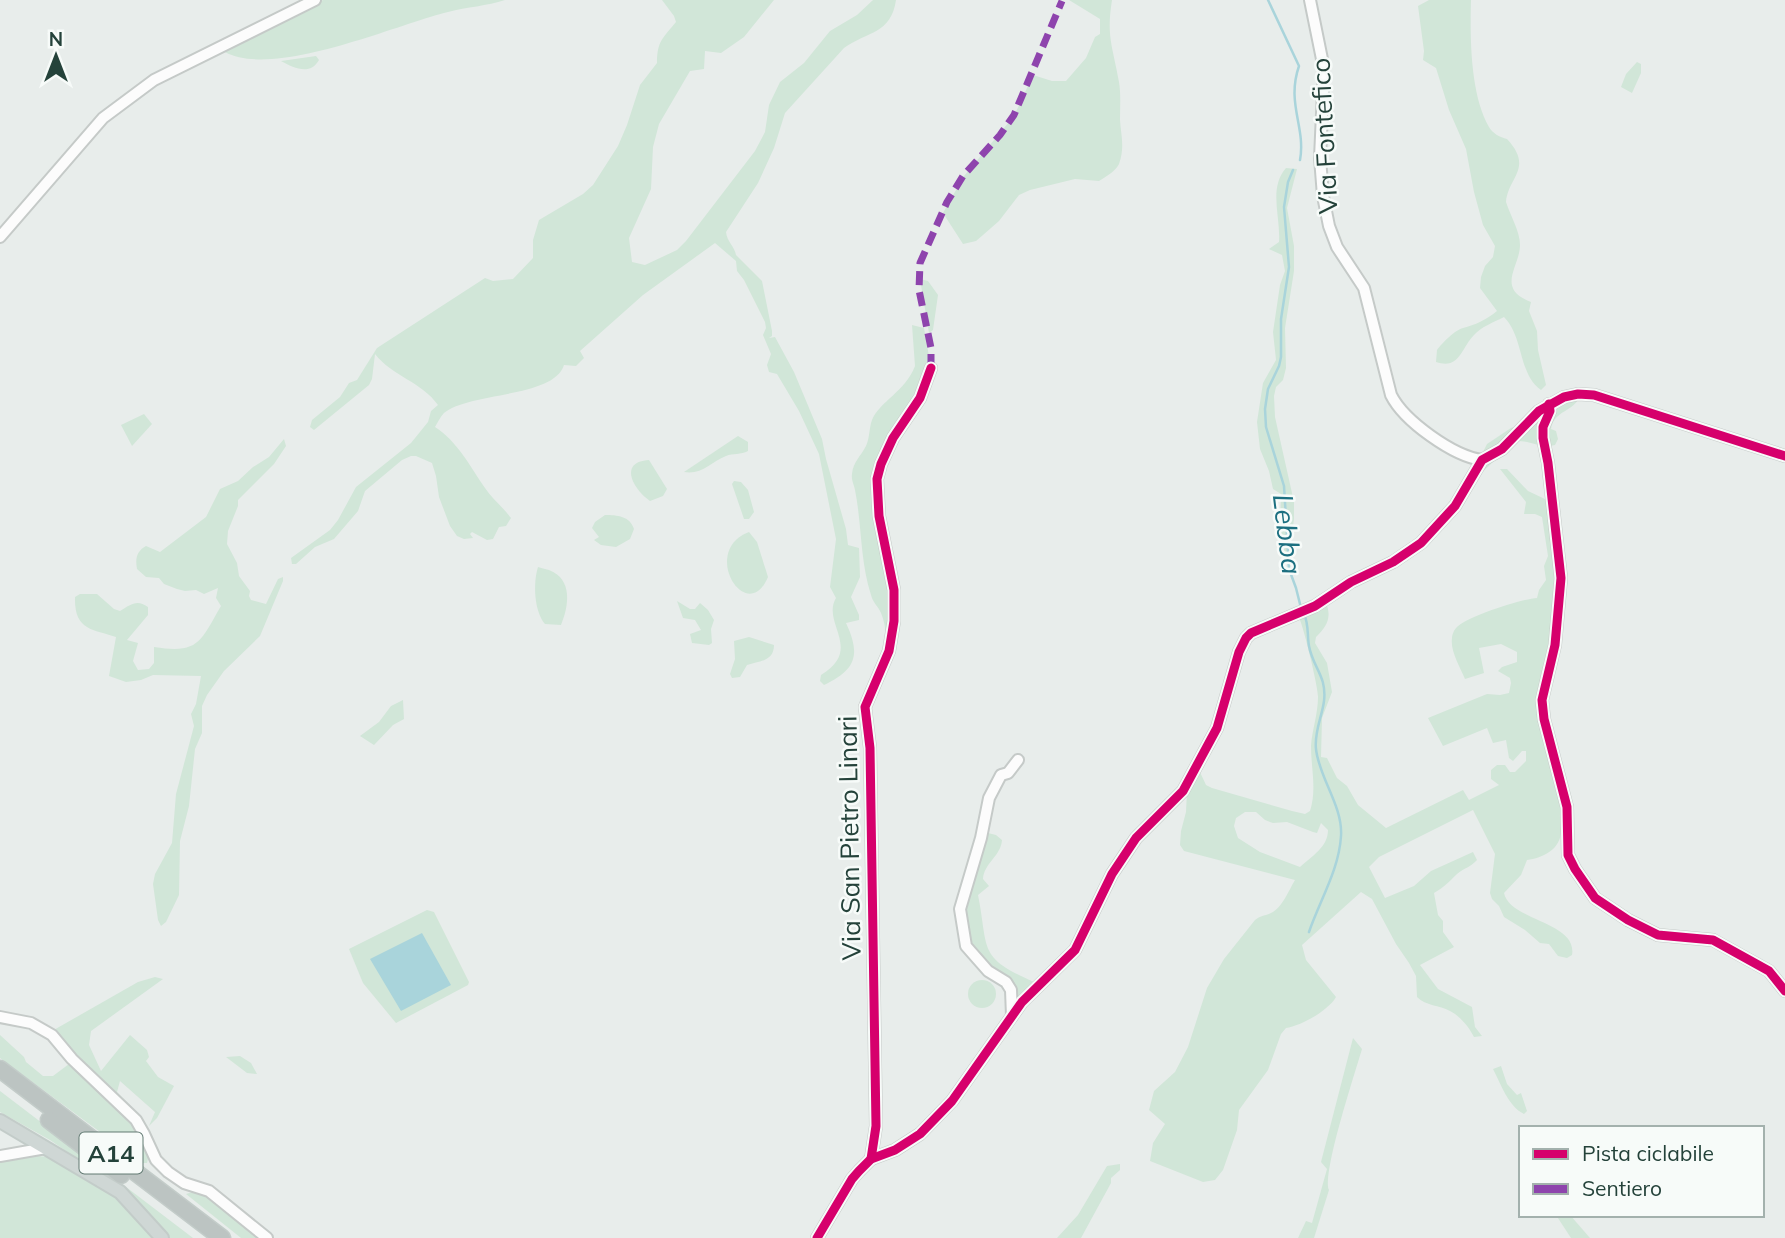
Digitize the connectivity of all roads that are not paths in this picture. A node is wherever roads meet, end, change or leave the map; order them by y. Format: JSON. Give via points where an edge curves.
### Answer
{"nodes":[{"id":1,"x":315,"y":0,"type":"edge"},
{"id":2,"x":1310,"y":0,"type":"edge"},
{"id":3,"x":0,"y":237,"type":"edge"},
{"id":4,"x":931,"y":368,"type":"dead end"},
{"id":5,"x":1549,"y":404,"type":"junction"},
{"id":6,"x":1785,"y":456,"type":"edge"},
{"id":7,"x":1482,"y":460,"type":"junction"},
{"id":8,"x":1018,"y":761,"type":"dead end"},
{"id":9,"x":1785,"y":990,"type":"edge"},
{"id":10,"x":0,"y":1017,"type":"edge"},
{"id":11,"x":1012,"y":1017,"type":"junction"},
{"id":12,"x":0,"y":1069,"type":"edge"},
{"id":13,"x":0,"y":1083,"type":"edge"},
{"id":14,"x":0,"y":1121,"type":"edge"},
{"id":15,"x":46,"y":1148,"type":"junction"},
{"id":16,"x":0,"y":1156,"type":"edge"},
{"id":17,"x":871,"y":1159,"type":"junction"},
{"id":18,"x":162,"y":1238,"type":"edge"},
{"id":19,"x":204,"y":1238,"type":"edge"},
{"id":20,"x":222,"y":1238,"type":"edge"},
{"id":21,"x":267,"y":1238,"type":"edge"},
{"id":22,"x":817,"y":1238,"type":"edge"}],
"edges":[{"from":1,"to":3,"type":"street","via":[[155,80],[103,118]]},
{"from":2,"to":7,"type":"street","name":"Via Fontefico","via":[[1324,69],[1320,158],[1329,226],[1364,288],[1391,395],[1410,421],[1457,452]]},
{"from":4,"to":17,"type":"street","name":"Via San Pietro Linari","via":[[920,398],[893,438],[877,479],[878,516],[894,590],[894,621],[888,650],[864,707],[870,748],[876,1113]]},
{"from":5,"to":6,"type":"street","via":[[1578,394],[1594,396]]},
{"from":5,"to":7,"type":"street","via":[[1502,449]]},
{"from":5,"to":9,"type":"street","via":[[1543,438],[1561,578],[1555,645],[1542,700],[1567,807],[1568,855],[1595,898],[1628,920],[1658,935],[1713,940],[1769,971]]},
{"from":7,"to":11,"type":"street","via":[[1455,506],[1429,536],[1393,562],[1246,638],[1217,728],[1183,790],[1136,838],[1112,874],[1074,950]]},
{"from":8,"to":11,"type":"street","via":[[1001,775],[989,798],[960,909],[966,946],[1011,990]]},
{"from":10,"to":21,"type":"street","via":[[32,1023],[52,1035],[135,1120],[156,1160],[168,1172],[209,1191]]},
{"from":11,"to":17,"type":"street","via":[[972,1076],[933,1121],[895,1150]]},
{"from":12,"to":20,"type":"highway","number":"A14"},
{"from":13,"to":19,"type":"highway","number":"A14"},
{"from":14,"to":15,"type":"main road"},
{"from":15,"to":16,"type":"street"},
{"from":15,"to":18,"type":"main road","via":[[120,1192]]},
{"from":17,"to":22,"type":"street","via":[[852,1179]]}]}
